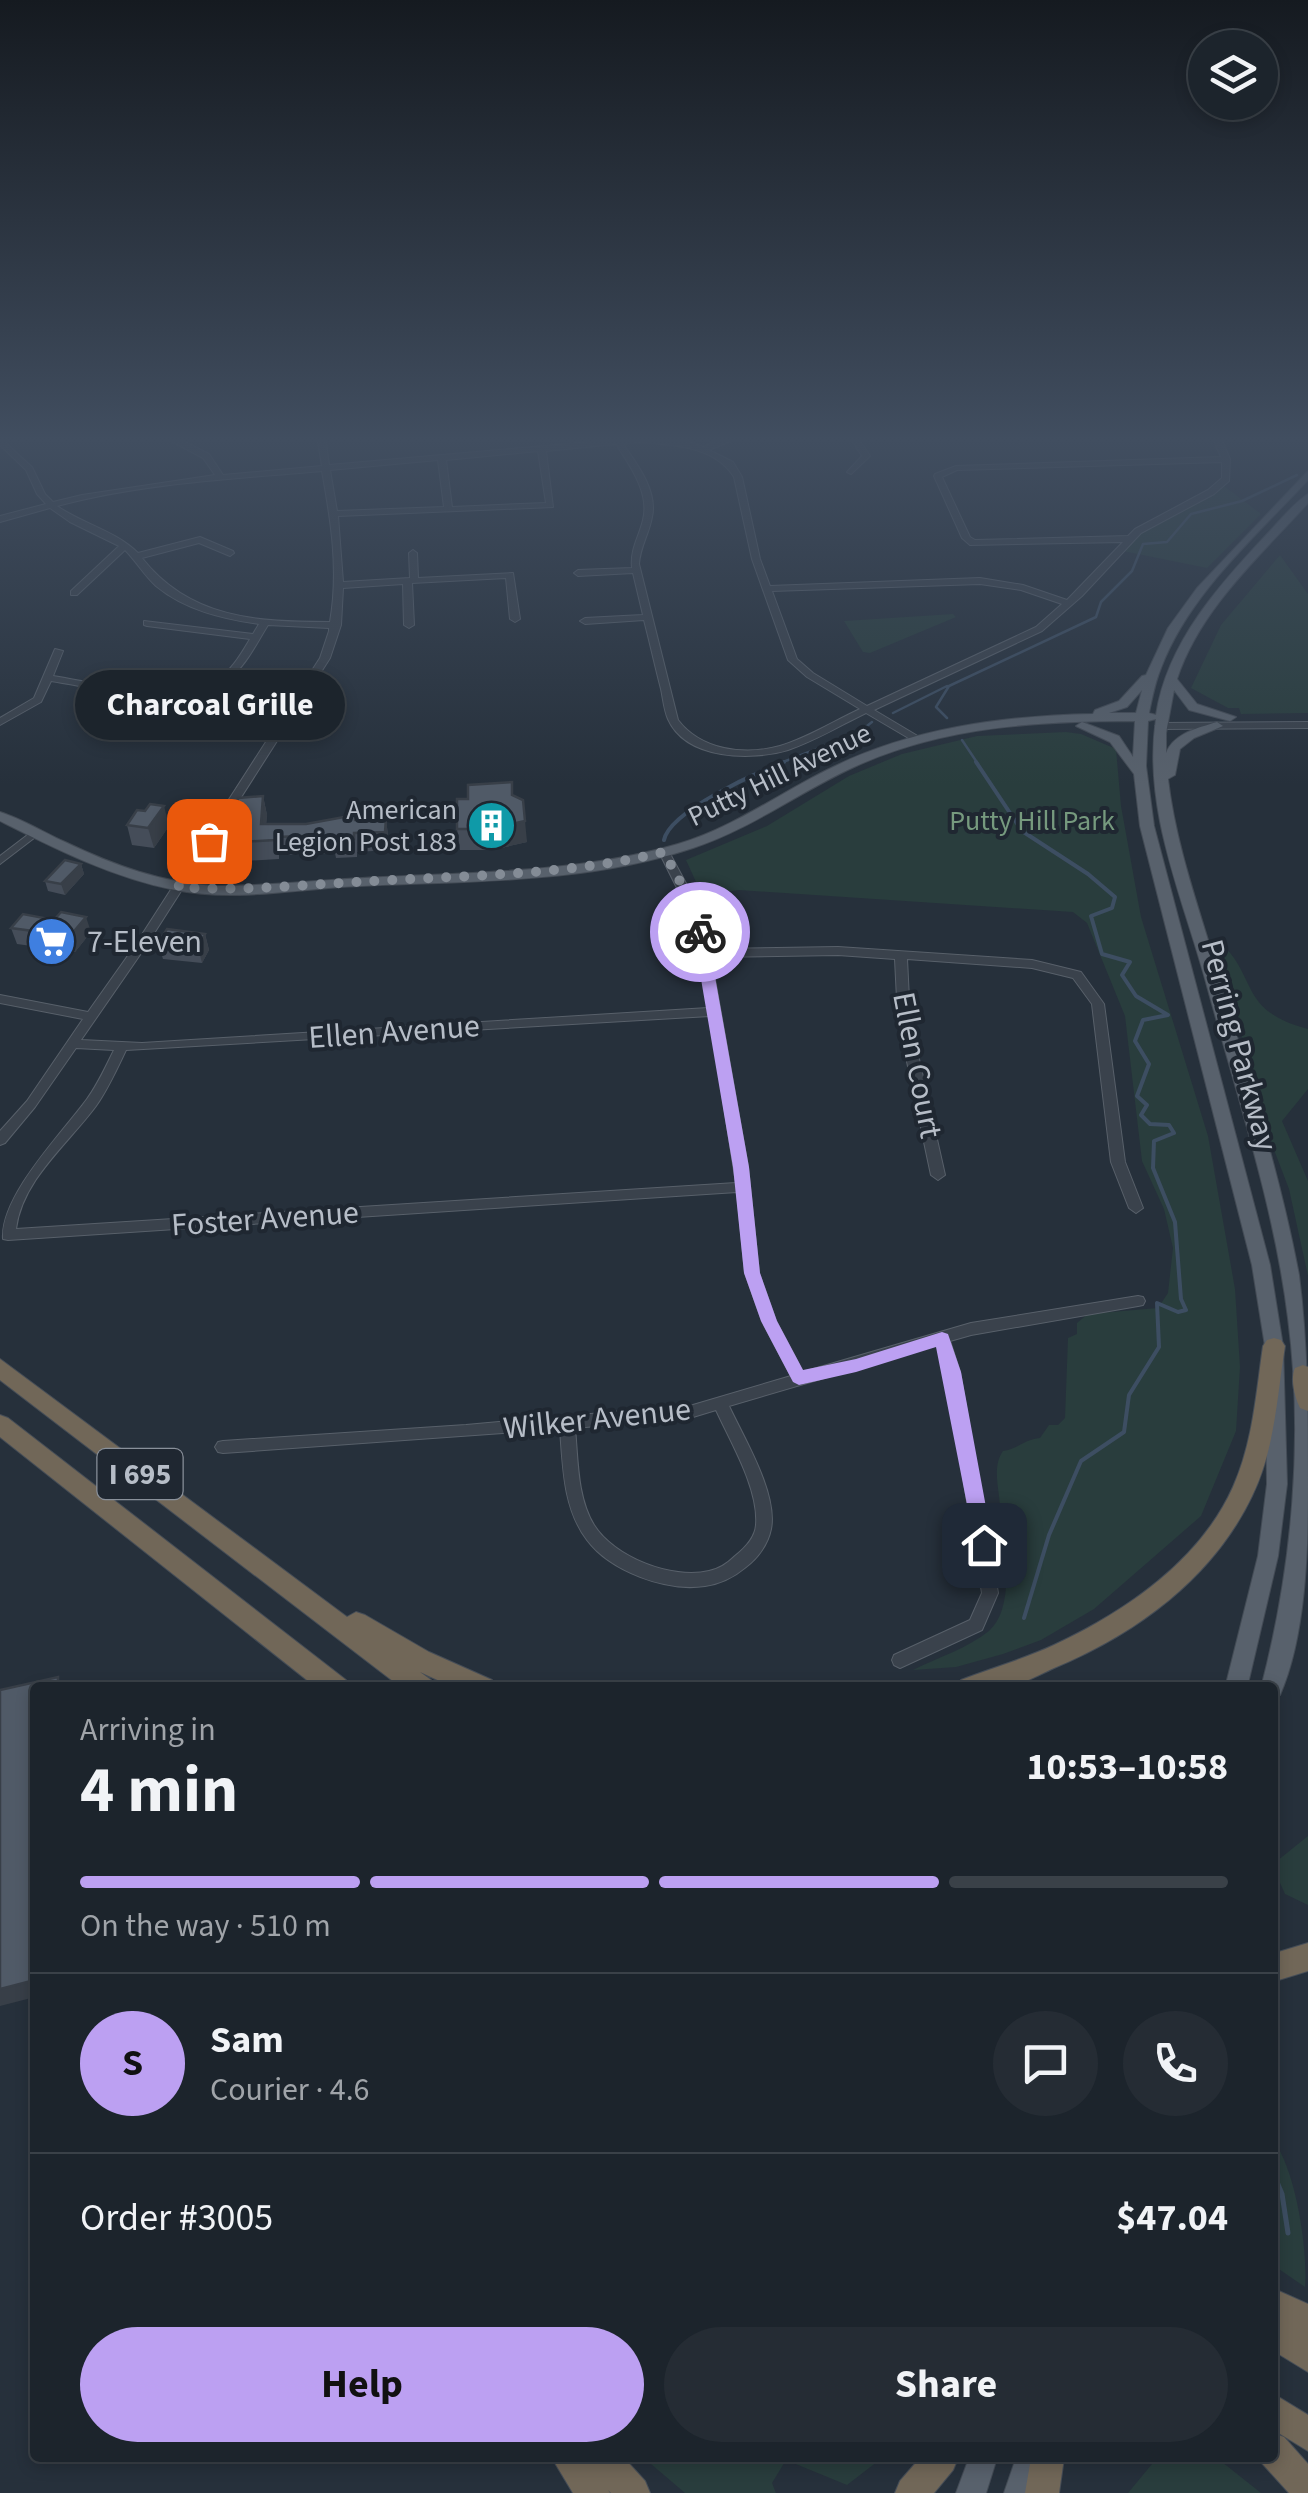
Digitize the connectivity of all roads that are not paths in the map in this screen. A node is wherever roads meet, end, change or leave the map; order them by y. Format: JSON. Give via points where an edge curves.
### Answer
{"nodes":[{"id":1,"x":117,"y":552,"type":"edge"},
{"id":2,"x":133,"y":552,"type":"edge"},
{"id":3,"x":152,"y":552,"type":"edge"},
{"id":4,"x":337,"y":552,"type":"edge"},
{"id":5,"x":636,"y":552,"type":"edge"},
{"id":6,"x":757,"y":552,"type":"edge"},
{"id":7,"x":1117,"y":552,"type":"edge"},
{"id":8,"x":1237,"y":552,"type":"edge"},
{"id":9,"x":1259,"y":552,"type":"edge"},
{"id":10,"x":413,"y":553,"type":"dead end"},
{"id":11,"x":138,"y":556,"type":"junction"},
{"id":12,"x":637,"y":570,"type":"junction"},
{"id":13,"x":578,"y":573,"type":"dead end"},
{"id":14,"x":411,"y":581,"type":"junction"},
{"id":15,"x":342,"y":585,"type":"junction"},
{"id":16,"x":766,"y":589,"type":"junction"},
{"id":17,"x":74,"y":593,"type":"dead end"},
{"id":18,"x":1069,"y":603,"type":"junction"},
{"id":19,"x":647,"y":617,"type":"junction"},
{"id":20,"x":516,"y":618,"type":"dead end"},
{"id":21,"x":585,"y":621,"type":"dead end"},
{"id":22,"x":270,"y":622,"type":"junction"},
{"id":23,"x":147,"y":623,"type":"dead end"},
{"id":24,"x":337,"y":623,"type":"junction"},
{"id":25,"x":409,"y":624,"type":"dead end"},
{"id":26,"x":255,"y":637,"type":"junction"},
{"id":27,"x":58,"y":651,"type":"dead end"},
{"id":28,"x":1150,"y":675,"type":"junction"},
{"id":29,"x":50,"y":678,"type":"junction"},
{"id":30,"x":1170,"y":679,"type":"junction"},
{"id":31,"x":864,"y":707,"type":"junction"},
{"id":32,"x":0,"y":722,"type":"edge"},
{"id":33,"x":1080,"y":722,"type":"junction"},
{"id":34,"x":1140,"y":722,"type":"junction"},
{"id":35,"x":1160,"y":722,"type":"junction"},
{"id":36,"x":1224,"y":722,"type":"junction"},
{"id":37,"x":1308,"y":722,"type":"edge"},
{"id":38,"x":917,"y":740,"type":"junction"},
{"id":39,"x":1138,"y":776,"type":"junction"},
{"id":40,"x":1165,"y":805,"type":"junction"},
{"id":41,"x":0,"y":816,"type":"edge"},
{"id":42,"x":34,"y":833,"type":"junction"},
{"id":43,"x":664,"y":852,"type":"junction"},
{"id":44,"x":0,"y":861,"type":"edge"},
{"id":45,"x":178,"y":887,"type":"junction"},
{"id":46,"x":705,"y":952,"type":"junction"},
{"id":47,"x":901,"y":955,"type":"junction"},
{"id":48,"x":0,"y":999,"type":"edge"},
{"id":49,"x":716,"y":1012,"type":"junction"},
{"id":50,"x":92,"y":1016,"type":"junction"},
{"id":51,"x":74,"y":1044,"type":"junction"},
{"id":52,"x":122,"y":1048,"type":"junction"},
{"id":53,"x":0,"y":1140,"type":"edge"},
{"id":54,"x":938,"y":1174,"type":"dead end"},
{"id":55,"x":744,"y":1187,"type":"junction"},
{"id":56,"x":1136,"y":1208,"type":"dead end"},
{"id":57,"x":1138,"y":1300,"type":"dead end"},
{"id":58,"x":942,"y":1338,"type":"junction"},
{"id":59,"x":1274,"y":1346,"type":"junction"},
{"id":60,"x":0,"y":1368,"type":"edge"},
{"id":61,"x":1304,"y":1374,"type":"junction"},
{"id":62,"x":799,"y":1378,"type":"junction"},
{"id":63,"x":1308,"y":1402,"type":"edge"},
{"id":64,"x":720,"y":1403,"type":"junction"},
{"id":65,"x":567,"y":1422,"type":"junction"},
{"id":66,"x":0,"y":1424,"type":"edge"},
{"id":67,"x":223,"y":1446,"type":"dead end"},
{"id":68,"x":280,"y":1580,"type":"junction"},
{"id":69,"x":259,"y":1627,"type":"junction"},
{"id":70,"x":900,"y":1660,"type":"dead end"},
{"id":71,"x":310,"y":1682,"type":"edge"},
{"id":72,"x":329,"y":1682,"type":"edge"},
{"id":73,"x":414,"y":1682,"type":"edge"},
{"id":74,"x":470,"y":1682,"type":"edge"},
{"id":75,"x":989,"y":1682,"type":"edge"},
{"id":76,"x":1237,"y":1682,"type":"edge"},
{"id":77,"x":1273,"y":1682,"type":"edge"},
{"id":78,"x":1308,"y":1957,"type":"edge"},
{"id":79,"x":1278,"y":1966,"type":"edge"},
{"id":80,"x":1278,"y":2306,"type":"edge"},
{"id":81,"x":1308,"y":2320,"type":"edge"},
{"id":82,"x":1278,"y":2334,"type":"edge"},
{"id":83,"x":1308,"y":2356,"type":"edge"},
{"id":84,"x":1278,"y":2412,"type":"edge"},
{"id":85,"x":1308,"y":2435,"type":"edge"},
{"id":86,"x":1278,"y":2456,"type":"edge"},
{"id":87,"x":572,"y":2462,"type":"edge"},
{"id":88,"x":607,"y":2462,"type":"edge"},
{"id":89,"x":937,"y":2462,"type":"edge"},
{"id":90,"x":982,"y":2462,"type":"edge"},
{"id":91,"x":1029,"y":2462,"type":"edge"},
{"id":92,"x":1047,"y":2462,"type":"edge"},
{"id":93,"x":1308,"y":2489,"type":"edge"},
{"id":94,"x":593,"y":2493,"type":"edge"},
{"id":95,"x":633,"y":2493,"type":"edge"},
{"id":96,"x":912,"y":2493,"type":"edge"},
{"id":97,"x":971,"y":2493,"type":"edge"},
{"id":98,"x":1019,"y":2493,"type":"edge"},
{"id":99,"x":1042,"y":2493,"type":"edge"}],
"edges":[{"from":1,"to":17,"type":"street"},
{"from":2,"to":11,"type":"street"},
{"from":3,"to":11,"type":"street"},
{"from":4,"to":15,"type":"street"},
{"from":5,"to":12,"type":"street"},
{"from":6,"to":16,"type":"street"},
{"from":7,"to":18,"type":"street"},
{"from":8,"to":28,"type":"main road","name":"Perring Parkway","via":[[1186,608]]},
{"from":9,"to":30,"type":"main road","name":"Perring Parkway","via":[[1190,635]]},
{"from":10,"to":14,"type":"street"},
{"from":11,"to":22,"type":"street","via":[[174,594]]},
{"from":12,"to":13,"type":"street"},
{"from":12,"to":19,"type":"street"},
{"from":14,"to":15,"type":"street"},
{"from":14,"to":20,"type":"street","via":[[510,575]]},
{"from":14,"to":25,"type":"street"},
{"from":15,"to":24,"type":"street"},
{"from":16,"to":18,"type":"street","via":[[980,581]]},
{"from":16,"to":31,"type":"street","via":[[793,660]]},
{"from":18,"to":31,"type":"street","via":[[1039,628]]},
{"from":19,"to":21,"type":"street"},
{"from":19,"to":31,"type":"street","via":[[669,708],[678,728],[698,743],[738,752],[781,749]]},
{"from":22,"to":24,"type":"street"},
{"from":22,"to":26,"type":"street"},
{"from":23,"to":26,"type":"street"},
{"from":24,"to":45,"type":"street","via":[[313,680]]},
{"from":26,"to":29,"type":"street","via":[[224,679],[204,689],[156,691]]},
{"from":27,"to":29,"type":"street"},
{"from":28,"to":33,"type":"main road","via":[[1122,704]]},
{"from":28,"to":34,"type":"main road","name":"Perring Parkway"},
{"from":29,"to":32,"type":"street","via":[[34,704]]},
{"from":30,"to":35,"type":"main road","name":"Perring Parkway"},
{"from":30,"to":36,"type":"main road","via":[[1193,707]]},
{"from":31,"to":38,"type":"street"},
{"from":33,"to":34,"type":"main road","name":"Putty Hill Avenue"},
{"from":33,"to":38,"type":"main road","name":"Putty Hill Avenue","via":[[995,725]]},
{"from":33,"to":39,"type":"main road","via":[[1120,743]]},
{"from":34,"to":35,"type":"main road","name":"Putty Hill Avenue"},
{"from":34,"to":39,"type":"main road","name":"Perring Parkway"},
{"from":35,"to":36,"type":"street","name":"Putty Hill Avenue"},
{"from":35,"to":40,"type":"main road","name":"Perring Parkway"},
{"from":36,"to":37,"type":"street","name":"Putty Hill Avenue"},
{"from":36,"to":40,"type":"main road","via":[[1174,746]]},
{"from":38,"to":43,"type":"main road","name":"Putty Hill Avenue","via":[[837,770],[740,826]]},
{"from":39,"to":59,"type":"main road","name":"Perring Parkway","via":[[1262,1265]]},
{"from":40,"to":61,"type":"main road","name":"Perring Parkway","via":[[1276,1214]]},
{"from":41,"to":42,"type":"main road","name":"Putty Hill Avenue"},
{"from":42,"to":44,"type":"street"},
{"from":42,"to":45,"type":"main road","name":"Putty Hill Avenue"},
{"from":43,"to":45,"type":"main road","name":"Putty Hill Avenue","via":[[536,872]]},
{"from":43,"to":46,"type":"street","via":[[690,900]]},
{"from":45,"to":50,"type":"street"},
{"from":46,"to":47,"type":"street"},
{"from":46,"to":49,"type":"street"},
{"from":47,"to":54,"type":"street","name":"Ellen Court","via":[[904,1020]]},
{"from":47,"to":56,"type":"street","via":[[1051,966],[1077,975],[1098,1004],[1118,1162]]},
{"from":48,"to":50,"type":"street"},
{"from":49,"to":52,"type":"street","name":"Ellen Avenue"},
{"from":49,"to":55,"type":"street"},
{"from":50,"to":51,"type":"street"},
{"from":51,"to":52,"type":"street","name":"Ellen Avenue"},
{"from":51,"to":53,"type":"street"},
{"from":52,"to":55,"type":"street","name":"Foster Avenue","via":[[93,1100],[30,1181],[8,1235]]},
{"from":55,"to":62,"type":"street","via":[[756,1288]]},
{"from":57,"to":58,"type":"street","name":"Wilker Avenue"},
{"from":58,"to":62,"type":"street","name":"Wilker Avenue"},
{"from":58,"to":70,"type":"street","via":[[990,1593],[976,1625]]},
{"from":59,"to":75,"type":"highway","via":[[1250,1471],[1236,1502],[1179,1578],[1086,1642]]},
{"from":59,"to":76,"type":"main road","name":"Perring Parkway","via":[[1277,1484],[1268,1556]]},
{"from":60,"to":68,"type":"highway","number":"I 695"},
{"from":61,"to":63,"type":"highway"},
{"from":61,"to":77,"type":"main road","name":"Perring Parkway","via":[[1298,1567]]},
{"from":62,"to":64,"type":"street","name":"Wilker Avenue"},
{"from":64,"to":65,"type":"street","name":"Wilker Avenue","via":[[658,1416]]},
{"from":64,"to":65,"type":"street","via":[[749,1470],[763,1530],[737,1565],[709,1579],[672,1576],[625,1560],[596,1540],[576,1498]]},
{"from":65,"to":67,"type":"street","name":"Wilker Avenue"},
{"from":66,"to":69,"type":"highway","number":"I 695"},
{"from":68,"to":73,"type":"highway","number":"I 695"},
{"from":68,"to":74,"type":"highway"},
{"from":69,"to":71,"type":"highway"},
{"from":69,"to":72,"type":"highway","number":"I 695"},
{"from":78,"to":79,"type":"highway"},
{"from":80,"to":81,"type":"highway"},
{"from":82,"to":83,"type":"highway"},
{"from":84,"to":85,"type":"highway"},
{"from":86,"to":93,"type":"highway"},
{"from":87,"to":94,"type":"highway"},
{"from":88,"to":95,"type":"highway"},
{"from":89,"to":96,"type":"highway"},
{"from":90,"to":97,"type":"main road"},
{"from":91,"to":98,"type":"main road"},
{"from":92,"to":99,"type":"highway"}]}
